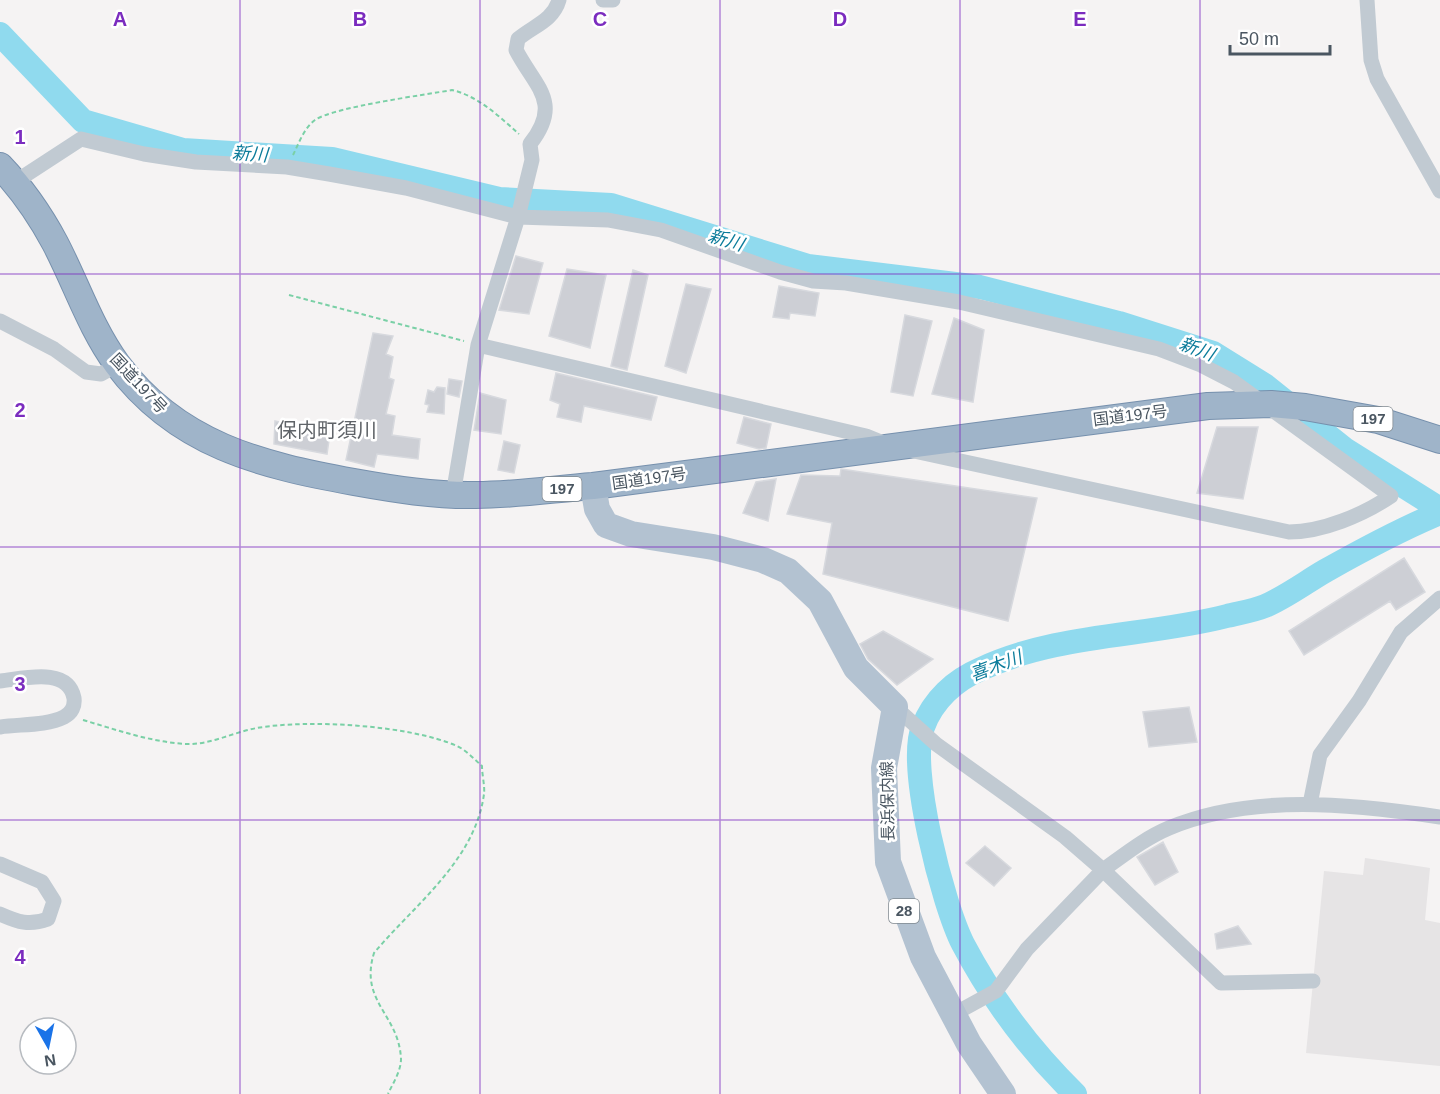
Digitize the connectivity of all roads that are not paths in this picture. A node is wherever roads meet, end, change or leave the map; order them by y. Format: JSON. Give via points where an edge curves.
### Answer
{"nodes":[{"id":1,"x":559,"y":0,"type":"edge"},
{"id":2,"x":603,"y":0,"type":"edge"},
{"id":3,"x":613,"y":0,"type":"edge"},
{"id":4,"x":1366,"y":0,"type":"edge"},
{"id":5,"x":8,"y":174,"type":"edge"},
{"id":6,"x":1440,"y":191,"type":"edge"},
{"id":7,"x":518,"y":217,"type":"junction"},
{"id":8,"x":0,"y":321,"type":"edge"},
{"id":9,"x":478,"y":345,"type":"junction"},
{"id":10,"x":117,"y":364,"type":"junction"},
{"id":11,"x":1266,"y":404,"type":"junction"},
{"id":12,"x":1440,"y":440,"type":"edge"},
{"id":13,"x":892,"y":446,"type":"junction"},
{"id":14,"x":593,"y":486,"type":"junction"},
{"id":15,"x":453,"y":495,"type":"junction"},
{"id":16,"x":1440,"y":598,"type":"edge"},
{"id":17,"x":0,"y":681,"type":"edge"},
{"id":18,"x":899,"y":710,"type":"junction"},
{"id":19,"x":0,"y":727,"type":"edge"},
{"id":20,"x":1310,"y":804,"type":"junction"},
{"id":21,"x":1440,"y":817,"type":"edge"},
{"id":22,"x":0,"y":864,"type":"edge"},
{"id":23,"x":1103,"y":870,"type":"junction"},
{"id":24,"x":0,"y":914,"type":"edge"},
{"id":25,"x":1313,"y":981,"type":"dead end"},
{"id":26,"x":957,"y":1012,"type":"junction"},
{"id":27,"x":1003,"y":1094,"type":"edge"}],
"edges":[{"from":1,"to":7,"type":"street","via":[[546,21],[518,39],[516,50],[544,93],[546,108],[542,130],[530,144],[532,160]]},
{"from":2,"to":3,"type":"street"},
{"from":4,"to":6,"type":"street","via":[[1371,60],[1377,79]]},
{"from":5,"to":7,"type":"street","via":[[81,139],[196,162],[287,167],[406,188]]},
{"from":5,"to":10,"type":"highway","name":"国道197号","number":"197","via":[[56,244],[95,330]]},
{"from":7,"to":9,"type":"street"},
{"from":7,"to":11,"type":"street","via":[[608,219],[661,230],[813,281],[959,302],[1159,349],[1201,365]]},
{"from":8,"to":10,"type":"street","via":[[54,349],[86,372],[101,374]]},
{"from":9,"to":13,"type":"street","via":[[866,436]]},
{"from":9,"to":15,"type":"street"},
{"from":10,"to":15,"type":"highway","name":"国道197号","number":"197","via":[[165,414],[207,441],[249,459],[376,486]]},
{"from":11,"to":12,"type":"highway","name":"国道197号","number":"197","via":[[1378,420]]},
{"from":11,"to":13,"type":"highway","name":"国道197号","number":"197","via":[[1117,416]]},
{"from":11,"to":13,"type":"street","via":[[1391,496],[1374,507],[1307,532],[1289,532]]},
{"from":13,"to":14,"type":"highway","name":"国道197号","number":"197"},
{"from":14,"to":15,"type":"highway","name":"国道197号","number":"197"},
{"from":14,"to":18,"type":"main road","via":[[597,509],[606,525],[631,534],[713,547],[788,571],[820,601],[856,668]]},
{"from":16,"to":20,"type":"street","via":[[1401,632],[1320,755]]},
{"from":17,"to":19,"type":"street","via":[[34,676],[61,681],[71,688],[74,700],[67,716]]},
{"from":18,"to":23,"type":"street","via":[[936,744],[1065,837]]},
{"from":18,"to":26,"type":"main road","name":"長浜保内線","number":"28","via":[[884,768],[888,862],[922,957]]},
{"from":20,"to":21,"type":"street"},
{"from":20,"to":23,"type":"street","via":[[1250,807],[1169,828]]},
{"from":22,"to":24,"type":"street","via":[[42,882],[54,901],[48,919],[37,923],[20,923]]},
{"from":23,"to":25,"type":"street","via":[[1221,983]]},
{"from":23,"to":26,"type":"street","via":[[1027,949],[996,991]]},
{"from":26,"to":27,"type":"main road","name":"長浜保内線","number":"28","via":[[969,1044]]}]}
